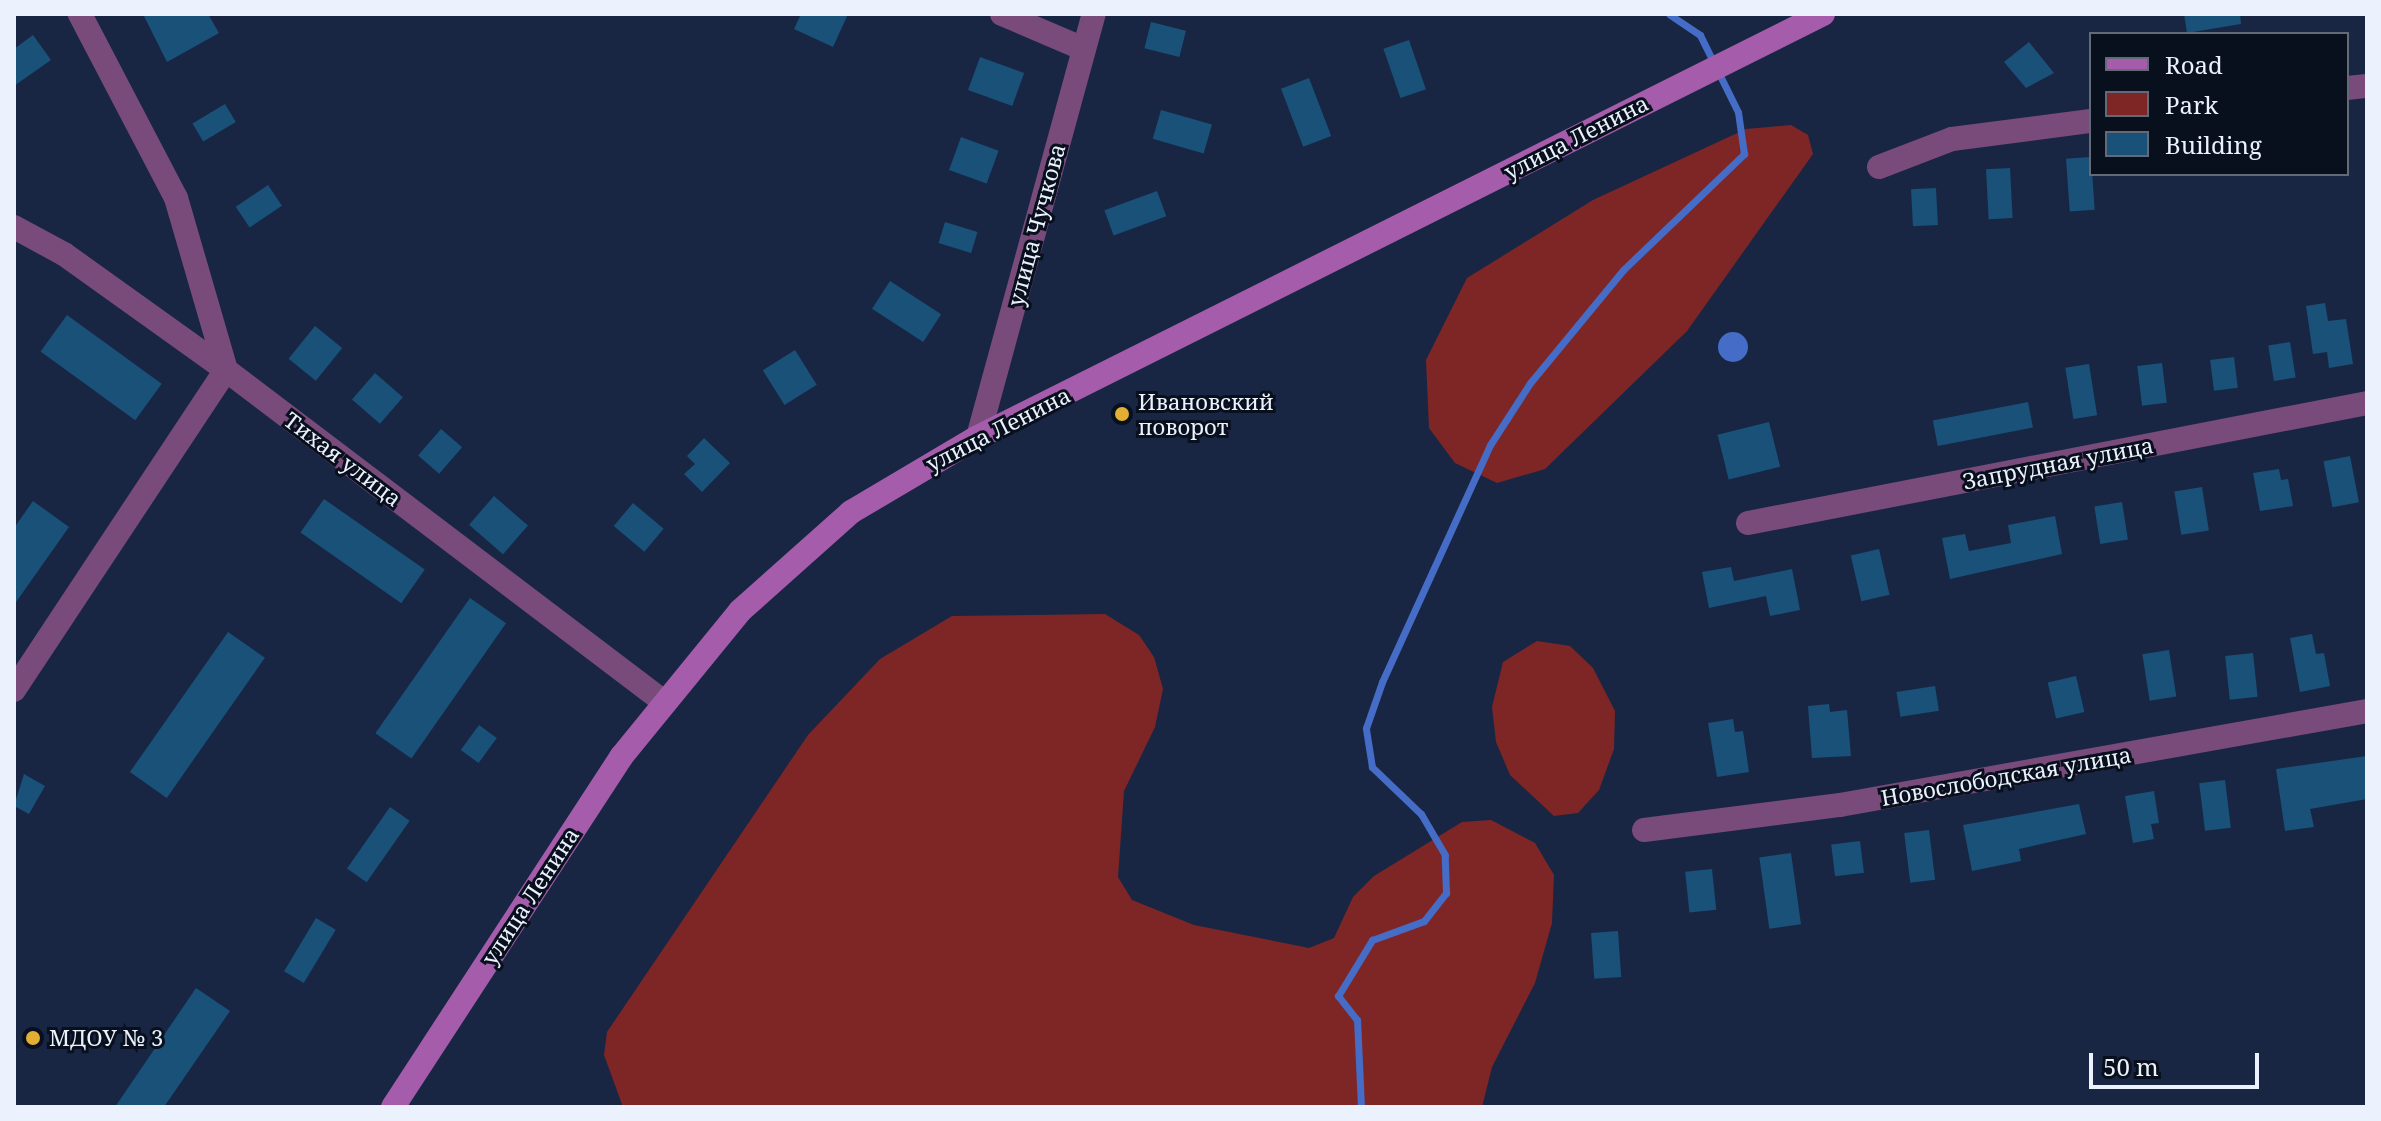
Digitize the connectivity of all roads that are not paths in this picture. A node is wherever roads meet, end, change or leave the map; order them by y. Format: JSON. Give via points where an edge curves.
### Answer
{"nodes":[{"id":1,"x":80,"y":14,"type":"edge"},
{"id":2,"x":1002,"y":14,"type":"edge"},
{"id":3,"x":1094,"y":14,"type":"edge"},
{"id":4,"x":1823,"y":14,"type":"edge"},
{"id":5,"x":1084,"y":49,"type":"junction"},
{"id":6,"x":2089,"y":121,"type":"edge"},
{"id":7,"x":1879,"y":167,"type":"dead end"},
{"id":8,"x":14,"y":227,"type":"edge"},
{"id":9,"x":226,"y":370,"type":"junction"},
{"id":10,"x":2367,"y":403,"type":"edge"},
{"id":11,"x":978,"y":437,"type":"junction"},
{"id":12,"x":1748,"y":523,"type":"dead end"},
{"id":13,"x":14,"y":690,"type":"edge"},
{"id":14,"x":664,"y":702,"type":"junction"},
{"id":15,"x":2367,"y":711,"type":"edge"},
{"id":16,"x":1644,"y":830,"type":"dead end"},
{"id":17,"x":393,"y":1107,"type":"edge"}],
"edges":[{"from":1,"to":9,"type":"street","via":[[176,198]]},
{"from":2,"to":5,"type":"street"},
{"from":3,"to":5,"type":"street","name":"улица Чучкова"},
{"from":4,"to":11,"type":"main road","name":"улица Ленина"},
{"from":5,"to":11,"type":"street","name":"улица Чучкова"},
{"from":6,"to":7,"type":"street","via":[[1952,139]]},
{"from":8,"to":9,"type":"street","name":"Тихая улица","via":[[64,254]]},
{"from":9,"to":13,"type":"street"},
{"from":9,"to":14,"type":"street","name":"Тихая улица"},
{"from":10,"to":12,"type":"street","name":"Запрудная улица"},
{"from":11,"to":14,"type":"main road","name":"улица Ленина","via":[[851,512],[796,557],[740,611]]},
{"from":14,"to":17,"type":"main road","name":"улица Ленина","via":[[621,757]]},
{"from":15,"to":16,"type":"street","name":"Новослободская улица","via":[[1840,805]]}]}
